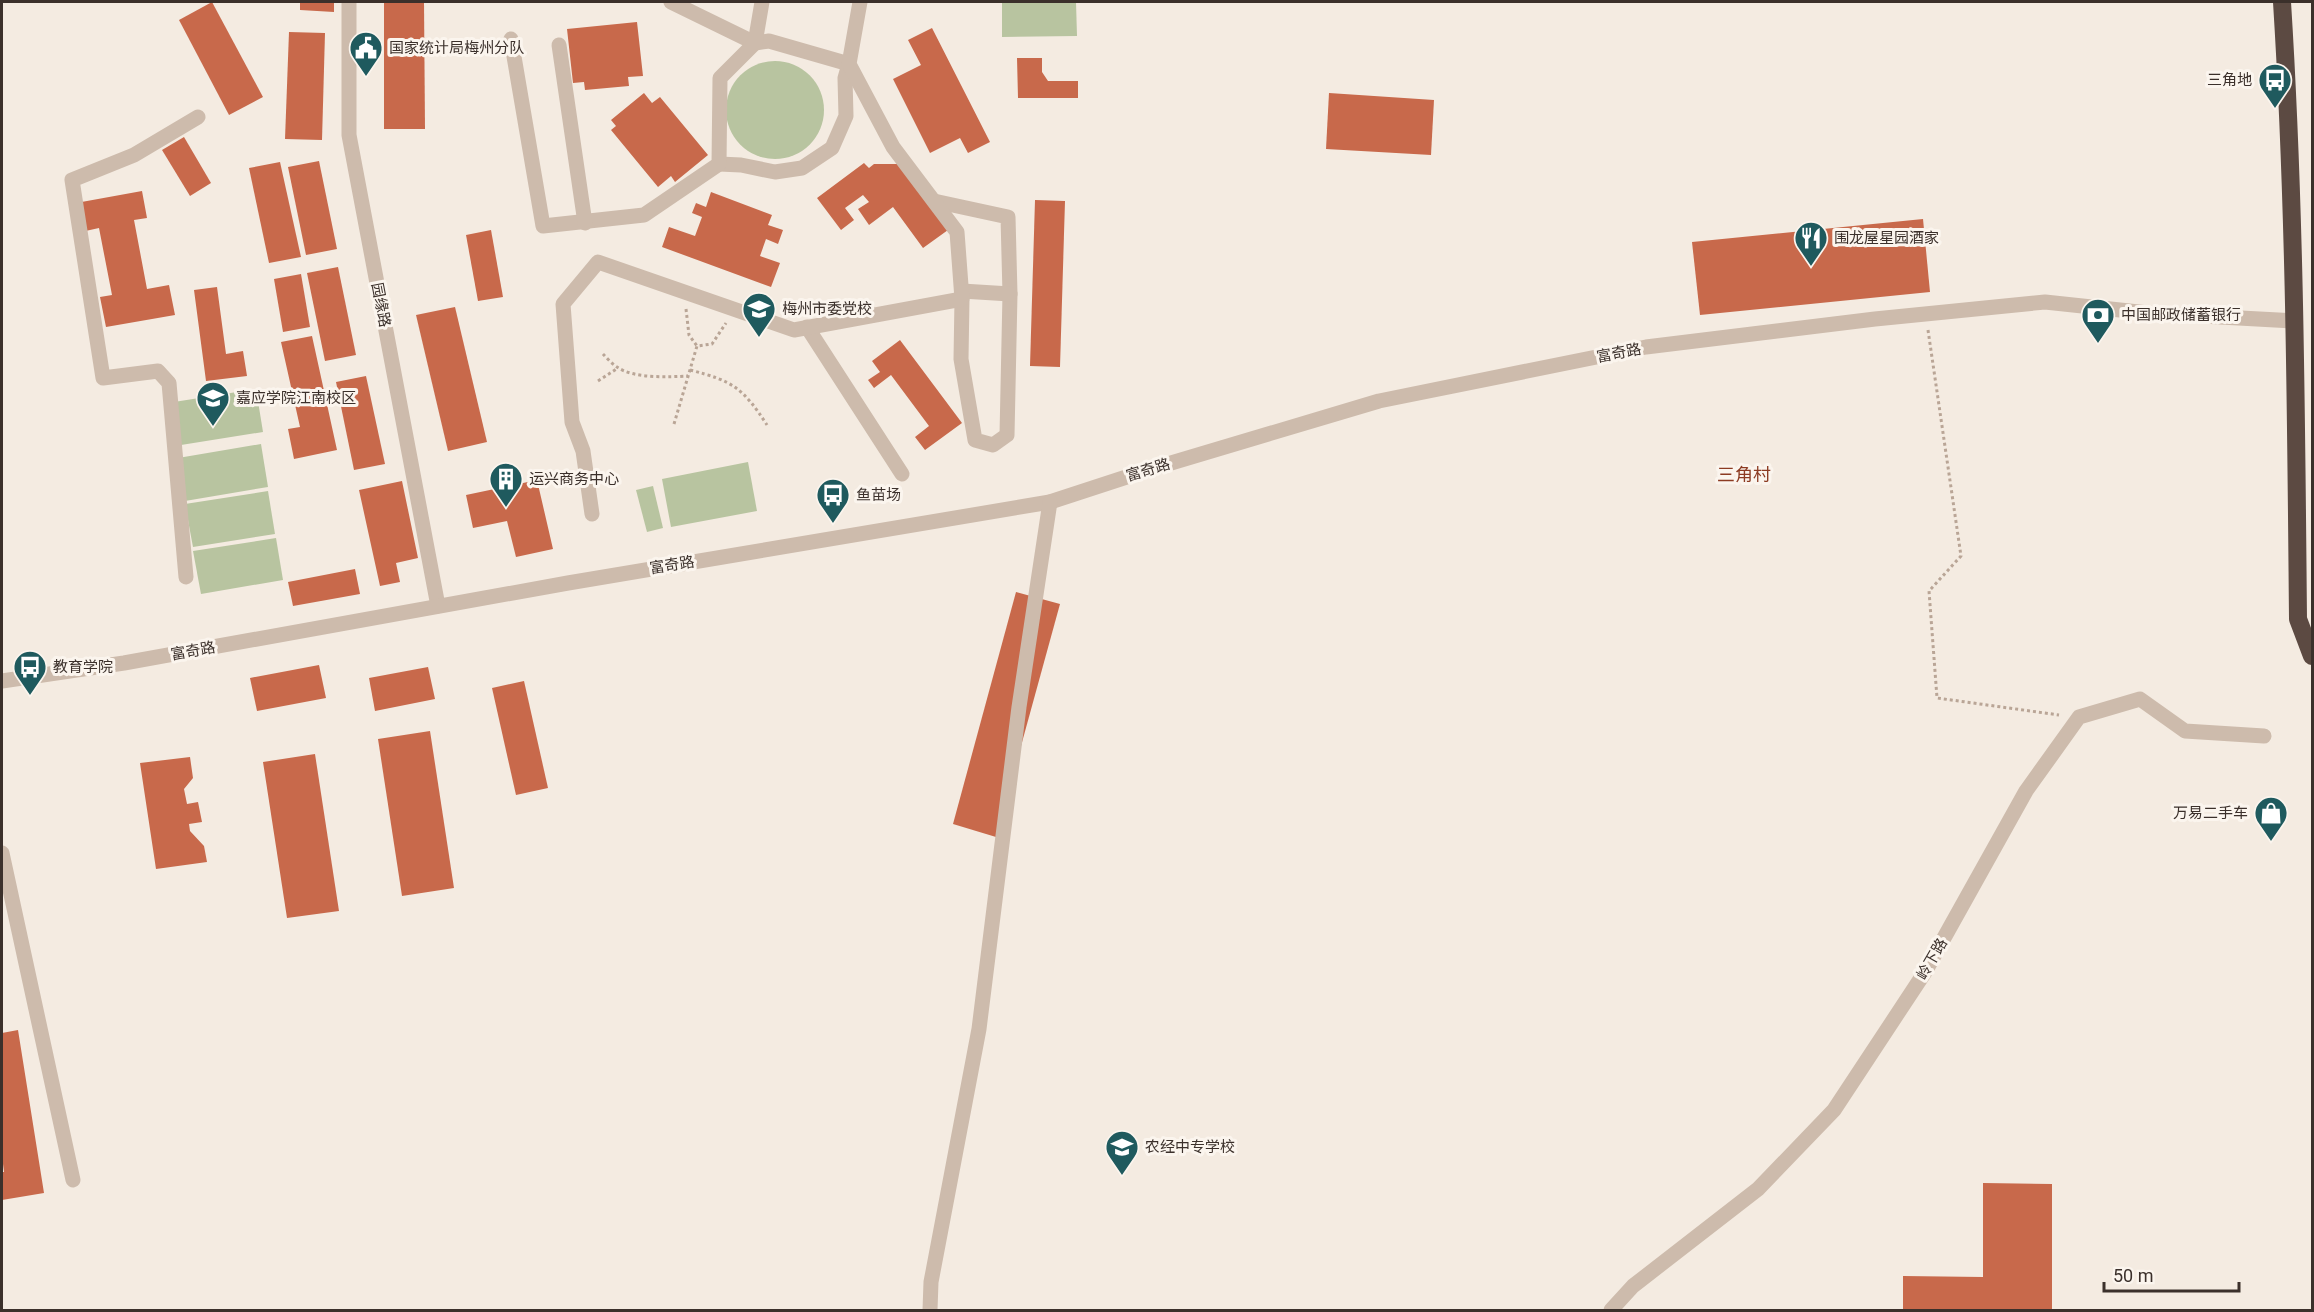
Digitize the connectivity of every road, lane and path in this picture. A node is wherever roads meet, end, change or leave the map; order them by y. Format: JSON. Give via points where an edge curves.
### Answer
{"nodes":[{"id":1,"x":349,"y":2,"type":"edge"},
{"id":2,"x":671,"y":2,"type":"edge"},
{"id":3,"x":762,"y":2,"type":"edge"},
{"id":4,"x":860,"y":2,"type":"edge"},
{"id":5,"x":2283,"y":2,"type":"edge"},
{"id":6,"x":511,"y":39,"type":"dead end"},
{"id":7,"x":755,"y":43,"type":"junction"},
{"id":8,"x":560,"y":45,"type":"dead end"},
{"id":9,"x":849,"y":64,"type":"junction"},
{"id":10,"x":198,"y":117,"type":"dead end"},
{"id":11,"x":719,"y":164,"type":"junction"},
{"id":12,"x":933,"y":201,"type":"junction"},
{"id":13,"x":585,"y":223,"type":"junction"},
{"id":14,"x":1010,"y":294,"type":"junction"},
{"id":15,"x":962,"y":295,"type":"junction"},
{"id":16,"x":686,"y":302,"type":"dead end"},
{"id":17,"x":1925,"y":314,"type":"junction"},
{"id":18,"x":728,"y":320,"type":"dead end"},
{"id":19,"x":2295,"y":321,"type":"junction"},
{"id":20,"x":807,"y":327,"type":"junction"},
{"id":21,"x":697,"y":346,"type":"junction"},
{"id":22,"x":603,"y":354,"type":"dead end"},
{"id":23,"x":618,"y":369,"type":"junction"},
{"id":24,"x":690,"y":370,"type":"junction"},
{"id":25,"x":688,"y":376,"type":"junction"},
{"id":26,"x":598,"y":381,"type":"dead end"},
{"id":27,"x":674,"y":424,"type":"dead end"},
{"id":28,"x":767,"y":425,"type":"dead end"},
{"id":29,"x":903,"y":474,"type":"dead end"},
{"id":30,"x":1050,"y":502,"type":"junction"},
{"id":31,"x":592,"y":514,"type":"dead end"},
{"id":32,"x":186,"y":577,"type":"dead end"},
{"id":33,"x":438,"y":606,"type":"junction"},
{"id":34,"x":2313,"y":656,"type":"edge"},
{"id":35,"x":2,"y":681,"type":"edge"},
{"id":36,"x":2079,"y":717,"type":"junction"},
{"id":37,"x":2264,"y":736,"type":"dead end"},
{"id":38,"x":2,"y":853,"type":"edge"},
{"id":39,"x":73,"y":1180,"type":"dead end"},
{"id":40,"x":930,"y":1311,"type":"edge"},
{"id":41,"x":1611,"y":1311,"type":"edge"}],
"edges":[{"from":1,"to":33,"type":"street","name":"园缘路","via":[[348,135]]},
{"from":2,"to":7,"type":"street"},
{"from":3,"to":7,"type":"street"},
{"from":4,"to":9,"type":"street"},
{"from":5,"to":19,"type":"highway"},
{"from":6,"to":13,"type":"street","via":[[543,226]]},
{"from":7,"to":9,"type":"street","via":[[770,41]]},
{"from":7,"to":11,"type":"street","via":[[720,78]]},
{"from":8,"to":13,"type":"street"},
{"from":9,"to":11,"type":"street","via":[[845,78],[846,116],[832,148],[802,168],[775,172]]},
{"from":9,"to":12,"type":"street","via":[[893,147]]},
{"from":10,"to":32,"type":"street","via":[[134,155],[72,180],[103,378],[158,371],[169,383]]},
{"from":11,"to":13,"type":"street","via":[[644,215]]},
{"from":12,"to":14,"type":"street","via":[[1008,217]]},
{"from":12,"to":15,"type":"street","via":[[957,232]]},
{"from":14,"to":15,"type":"street"},
{"from":14,"to":15,"type":"street","via":[[1007,435],[993,445],[975,440],[961,359]]},
{"from":15,"to":20,"type":"street"},
{"from":16,"to":21,"type":"path","via":[[689,335]]},
{"from":17,"to":19,"type":"street","name":"富奇路","via":[[2045,302],[2148,313]]},
{"from":17,"to":30,"type":"street","name":"富奇路","via":[[1646,347],[1379,401]]},
{"from":17,"to":36,"type":"path","via":[[1961,556],[1929,591],[1937,698]]},
{"from":18,"to":21,"type":"path","via":[[712,344]]},
{"from":19,"to":34,"type":"highway","via":[[2298,619]]},
{"from":20,"to":29,"type":"street"},
{"from":20,"to":31,"type":"street","via":[[794,330],[598,262],[563,304],[572,422],[583,451]]},
{"from":21,"to":24,"type":"path"},
{"from":22,"to":23,"type":"path"},
{"from":23,"to":25,"type":"path","via":[[661,378]]},
{"from":23,"to":26,"type":"path"},
{"from":24,"to":25,"type":"path"},
{"from":24,"to":28,"type":"path","via":[[733,384],[751,400]]},
{"from":25,"to":27,"type":"path"},
{"from":30,"to":33,"type":"street","name":"富奇路"},
{"from":30,"to":40,"type":"street","via":[[1019,707],[979,1029],[931,1282]]},
{"from":33,"to":35,"type":"street","name":"富奇路"},
{"from":36,"to":37,"type":"street","via":[[2140,699],[2185,731]]},
{"from":36,"to":41,"type":"street","name":"岭下路","via":[[2026,791],[1925,972],[1834,1110],[1758,1189],[1633,1286]]},
{"from":38,"to":39,"type":"street"}]}
